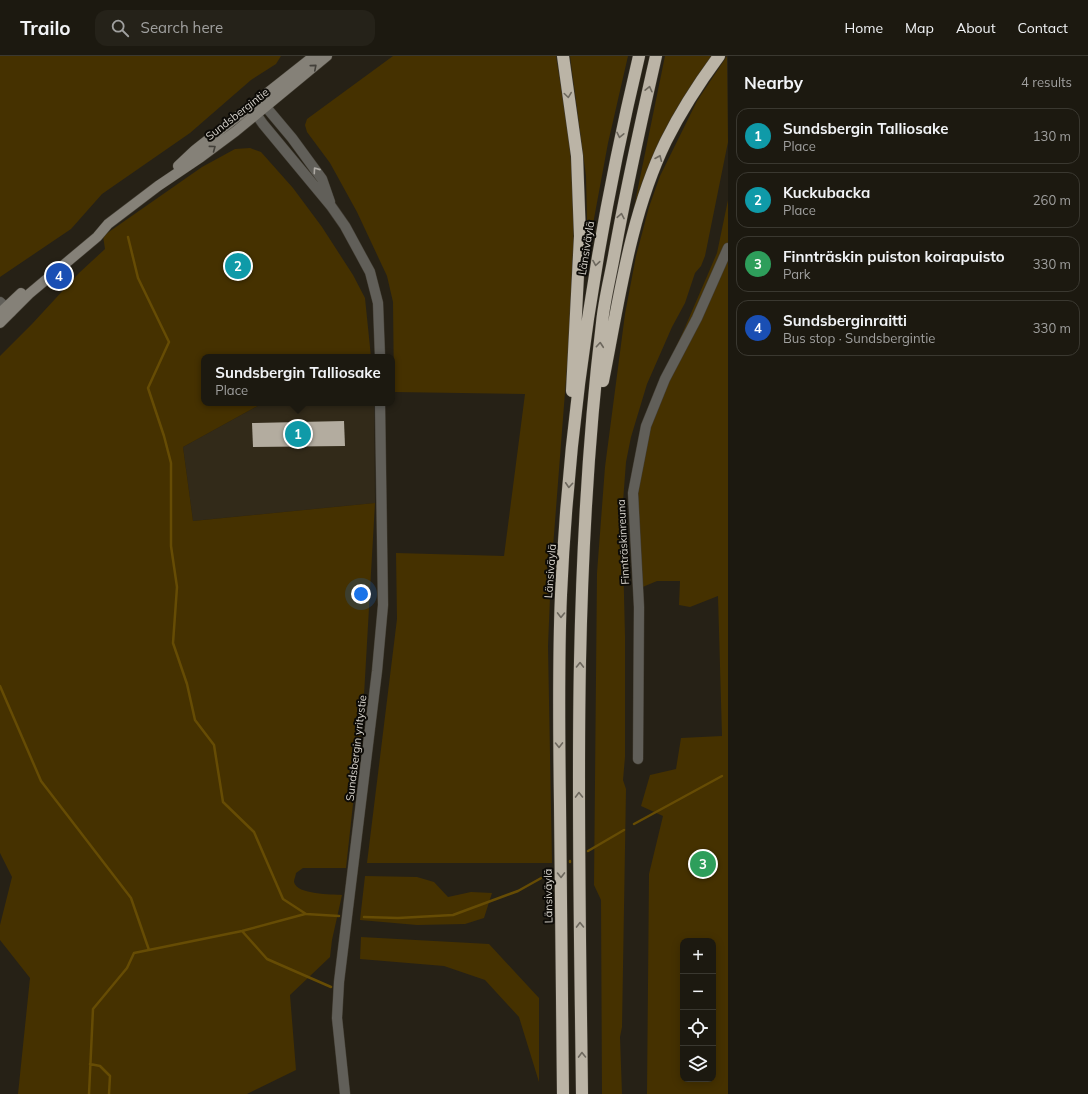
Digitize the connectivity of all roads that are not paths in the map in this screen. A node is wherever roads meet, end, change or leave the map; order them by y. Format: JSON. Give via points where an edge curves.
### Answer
{"nodes":[{"id":1,"x":314,"y":56,"type":"edge"},
{"id":2,"x":327,"y":56,"type":"edge"},
{"id":3,"x":563,"y":56,"type":"edge"},
{"id":4,"x":639,"y":56,"type":"edge"},
{"id":5,"x":656,"y":56,"type":"edge"},
{"id":6,"x":719,"y":56,"type":"edge"},
{"id":7,"x":256,"y":101,"type":"junction"},
{"id":8,"x":266,"y":107,"type":"junction"},
{"id":9,"x":256,"y":114,"type":"junction"},
{"id":10,"x":158,"y":186,"type":"junction"},
{"id":11,"x":331,"y":206,"type":"junction"},
{"id":12,"x":728,"y":248,"type":"edge"},
{"id":13,"x":4,"y":308,"type":"edge"},
{"id":14,"x":0,"y":323,"type":"edge"},
{"id":15,"x":380,"y":354,"type":"edge"},
{"id":16,"x":380,"y":406,"type":"edge"},
{"id":17,"x":572,"y":446,"type":"junction"},
{"id":18,"x":590,"y":453,"type":"junction"},
{"id":19,"x":638,"y":759,"type":"dead end"},
{"id":20,"x":345,"y":1094,"type":"edge"},
{"id":21,"x":563,"y":1094,"type":"edge"},
{"id":22,"x":582,"y":1094,"type":"edge"}],
"edges":[{"from":1,"to":7,"type":"main road","name":"Sundsbergintie"},
{"from":8,"to":2,"type":"main road","name":"Sundsbergintie","one_way":true},
{"from":3,"to":17,"type":"highway","one_way":true,"via":[[577,156],[580,236],[572,382]]},
{"from":4,"to":17,"type":"highway","name":"Länsiväylä","one_way":true,"via":[[604,211]]},
{"from":18,"to":5,"type":"highway","one_way":true,"via":[[602,321],[622,209]]},
{"from":18,"to":6,"type":"highway","one_way":true,"via":[[633,234],[666,142],[680,114]]},
{"from":7,"to":8,"type":"street"},
{"from":7,"to":9,"type":"street"},
{"from":7,"to":10,"type":"main road","name":"Sundsbergintie","via":[[195,150]]},
{"from":8,"to":9,"type":"main road","name":"Sundsbergintie"},
{"from":11,"to":8,"type":"street","one_way":true,"via":[[322,179]]},
{"from":10,"to":9,"type":"main road","name":"Sundsbergintie","one_way":true,"via":[[201,157]]},
{"from":9,"to":11,"type":"street"},
{"from":10,"to":13,"type":"main road","name":"Sundsbergintie","via":[[108,224],[97,237],[54,272]]},
{"from":11,"to":15,"type":"street","via":[[346,226],[370,272],[378,303]]},
{"from":12,"to":19,"type":"street","name":"Finnträskinreuna","via":[[697,318],[665,379],[646,426],[633,493],[638,607]]},
{"from":13,"to":14,"type":"main road","name":"Sundsbergintie"},
{"from":16,"to":20,"type":"street","name":"Sundsbergin yritystie","via":[[383,605],[339,982],[337,1018]]},
{"from":17,"to":21,"type":"highway","name":"Länsiväylä","one_way":true,"via":[[561,596],[559,745]]},
{"from":22,"to":18,"type":"highway","one_way":true,"via":[[578,744],[581,601]]}]}
